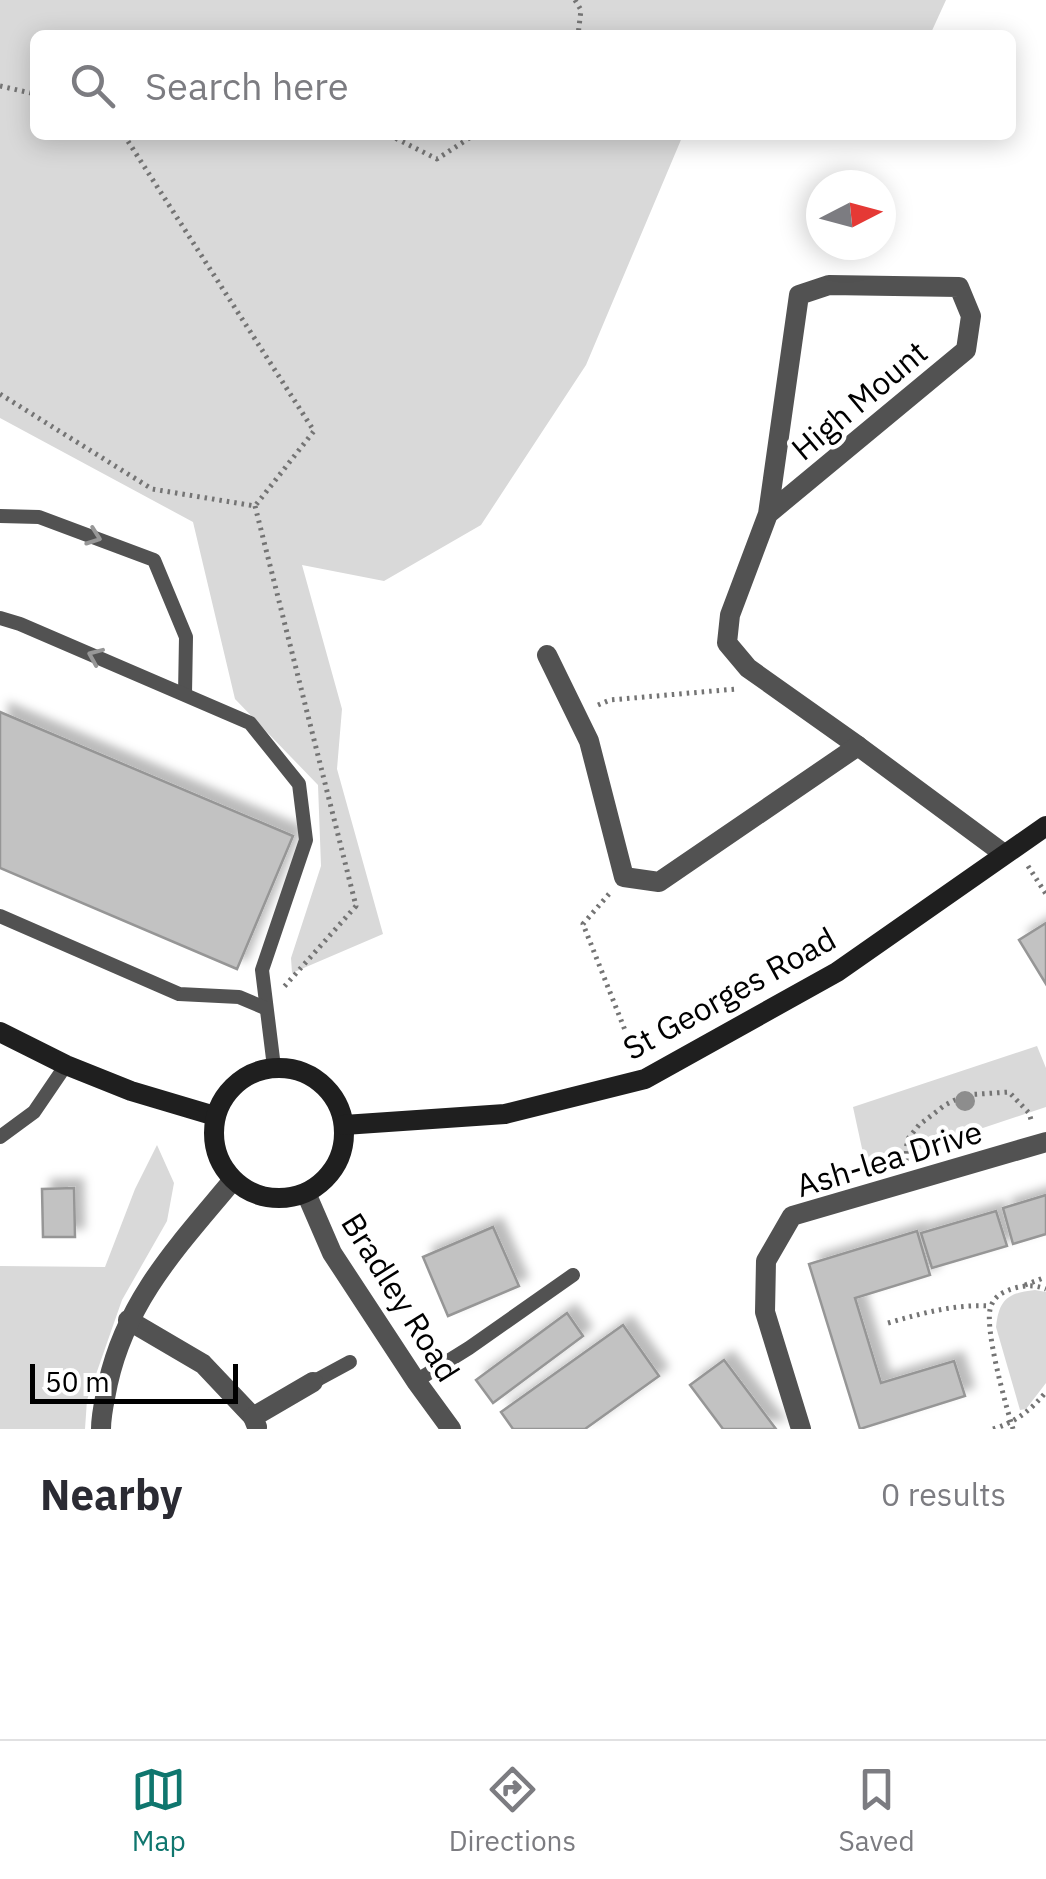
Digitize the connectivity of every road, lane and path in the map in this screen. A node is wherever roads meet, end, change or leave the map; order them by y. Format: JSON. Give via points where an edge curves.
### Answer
{"nodes":[{"id":1,"x":575,"y":0,"type":"edge"},
{"id":2,"x":579,"y":30,"type":"edge"},
{"id":3,"x":0,"y":86,"type":"edge"},
{"id":4,"x":30,"y":93,"type":"edge"},
{"id":5,"x":127,"y":140,"type":"edge"},
{"id":6,"x":399,"y":140,"type":"edge"},
{"id":7,"x":466,"y":140,"type":"edge"},
{"id":8,"x":0,"y":394,"type":"edge"},
{"id":9,"x":768,"y":514,"type":"junction"},
{"id":10,"x":0,"y":516,"type":"edge"},
{"id":11,"x":0,"y":618,"type":"edge"},
{"id":12,"x":547,"y":655,"type":"dead end"},
{"id":13,"x":768,"y":682,"type":"junction"},
{"id":14,"x":184,"y":694,"type":"junction"},
{"id":15,"x":576,"y":714,"type":"junction"},
{"id":16,"x":858,"y":746,"type":"junction"},
{"id":17,"x":1046,"y":826,"type":"edge"},
{"id":18,"x":1010,"y":850,"type":"junction"},
{"id":19,"x":624,"y":877,"type":"junction"},
{"id":20,"x":1046,"y":894,"type":"edge"},
{"id":21,"x":0,"y":916,"type":"edge"},
{"id":22,"x":265,"y":1008,"type":"junction"},
{"id":23,"x":0,"y":1032,"type":"edge"},
{"id":24,"x":66,"y":1064,"type":"junction"},
{"id":25,"x":274,"y":1067,"type":"junction"},
{"id":26,"x":644,"y":1079,"type":"junction"},
{"id":27,"x":215,"y":1116,"type":"junction"},
{"id":28,"x":344,"y":1125,"type":"junction"},
{"id":29,"x":0,"y":1137,"type":"edge"},
{"id":30,"x":1043,"y":1143,"type":"edge"},
{"id":31,"x":233,"y":1180,"type":"junction"},
{"id":32,"x":909,"y":1182,"type":"junction"},
{"id":33,"x":306,"y":1193,"type":"junction"},
{"id":34,"x":573,"y":1275,"type":"dead end"},
{"id":35,"x":1046,"y":1277,"type":"edge"},
{"id":36,"x":1019,"y":1287,"type":"junction"},
{"id":37,"x":1046,"y":1288,"type":"edge"},
{"id":38,"x":990,"y":1306,"type":"junction"},
{"id":39,"x":128,"y":1320,"type":"junction"},
{"id":40,"x":888,"y":1323,"type":"dead end"},
{"id":41,"x":350,"y":1362,"type":"dead end"},
{"id":42,"x":313,"y":1382,"type":"joint"},
{"id":43,"x":416,"y":1382,"type":"junction"},
{"id":44,"x":1046,"y":1392,"type":"edge"},
{"id":45,"x":255,"y":1423,"type":"edge"},
{"id":46,"x":1012,"y":1426,"type":"edge"},
{"id":47,"x":102,"y":1429,"type":"edge"},
{"id":48,"x":451,"y":1429,"type":"edge"},
{"id":49,"x":801,"y":1429,"type":"edge"},
{"id":50,"x":993,"y":1429,"type":"edge"}],
"edges":[{"from":1,"to":2,"type":"path"},
{"from":3,"to":4,"type":"path"},
{"from":5,"to":8,"type":"path","via":[[314,431],[255,506],[152,489]]},
{"from":6,"to":7,"type":"path","via":[[438,159]]},
{"from":9,"to":9,"type":"street","name":"High Mount","via":[[966,350],[971,316],[959,287],[829,285],[800,294]]},
{"from":9,"to":13,"type":"street","name":"High Mount","via":[[730,615],[727,642]]},
{"from":10,"to":14,"type":"lane","one_way":true,"via":[[39,517],[154,560],[186,637]]},
{"from":14,"to":11,"type":"lane","one_way":true},
{"from":12,"to":15,"type":"street"},
{"from":13,"to":15,"type":"path","via":[[610,700]]},
{"from":13,"to":16,"type":"street","name":"High Mount"},
{"from":14,"to":22,"type":"lane","via":[[250,723],[299,784],[306,840],[262,970]]},
{"from":15,"to":19,"type":"street"},
{"from":16,"to":18,"type":"street","name":"High Mount"},
{"from":16,"to":19,"type":"street","via":[[659,882]]},
{"from":17,"to":18,"type":"street","name":"St Georges Road"},
{"from":18,"to":20,"type":"path"},
{"from":18,"to":26,"type":"street","name":"St Georges Road","via":[[837,972]]},
{"from":19,"to":26,"type":"path","via":[[582,924]]},
{"from":21,"to":22,"type":"lane","via":[[179,994],[239,998]]},
{"from":22,"to":25,"type":"lane"},
{"from":23,"to":24,"type":"street"},
{"from":24,"to":27,"type":"street","via":[[131,1092]]},
{"from":24,"to":29,"type":"lane","via":[[34,1112]]},
{"from":25,"to":27,"type":"street","via":[[237,1082]]},
{"from":25,"to":28,"type":"street","via":[[312,1076],[328,1089]]},
{"from":26,"to":28,"type":"street","name":"St Georges Road","via":[[505,1114]]},
{"from":27,"to":31,"type":"street","via":[[216,1150]]},
{"from":28,"to":33,"type":"street","via":[[336,1165]]},
{"from":30,"to":32,"type":"street","name":"Ash-lea Drive"},
{"from":30,"to":32,"type":"path","via":[[1009,1092],[964,1095],[919,1124],[907,1140]]},
{"from":31,"to":33,"type":"street","via":[[268,1198]]},
{"from":31,"to":39,"type":"street","via":[[164,1262]]},
{"from":32,"to":49,"type":"street","name":"Ash-lea Drive","via":[[792,1216],[766,1261],[764,1312]]},
{"from":33,"to":43,"type":"street","name":"Bradley Road","via":[[332,1253]]},
{"from":34,"to":43,"type":"lane"},
{"from":35,"to":36,"type":"path"},
{"from":36,"to":37,"type":"path"},
{"from":36,"to":38,"type":"path","via":[[1000,1293]]},
{"from":38,"to":40,"type":"path","via":[[939,1308]]},
{"from":38,"to":46,"type":"path","via":[[989,1330]]},
{"from":39,"to":45,"type":"street","via":[[203,1364]]},
{"from":39,"to":47,"type":"street"},
{"from":41,"to":42,"type":"lane"},
{"from":42,"to":45,"type":"street"},
{"from":43,"to":48,"type":"street","name":"Bradley Road"},
{"from":44,"to":46,"type":"path"},
{"from":46,"to":50,"type":"path"}]}
